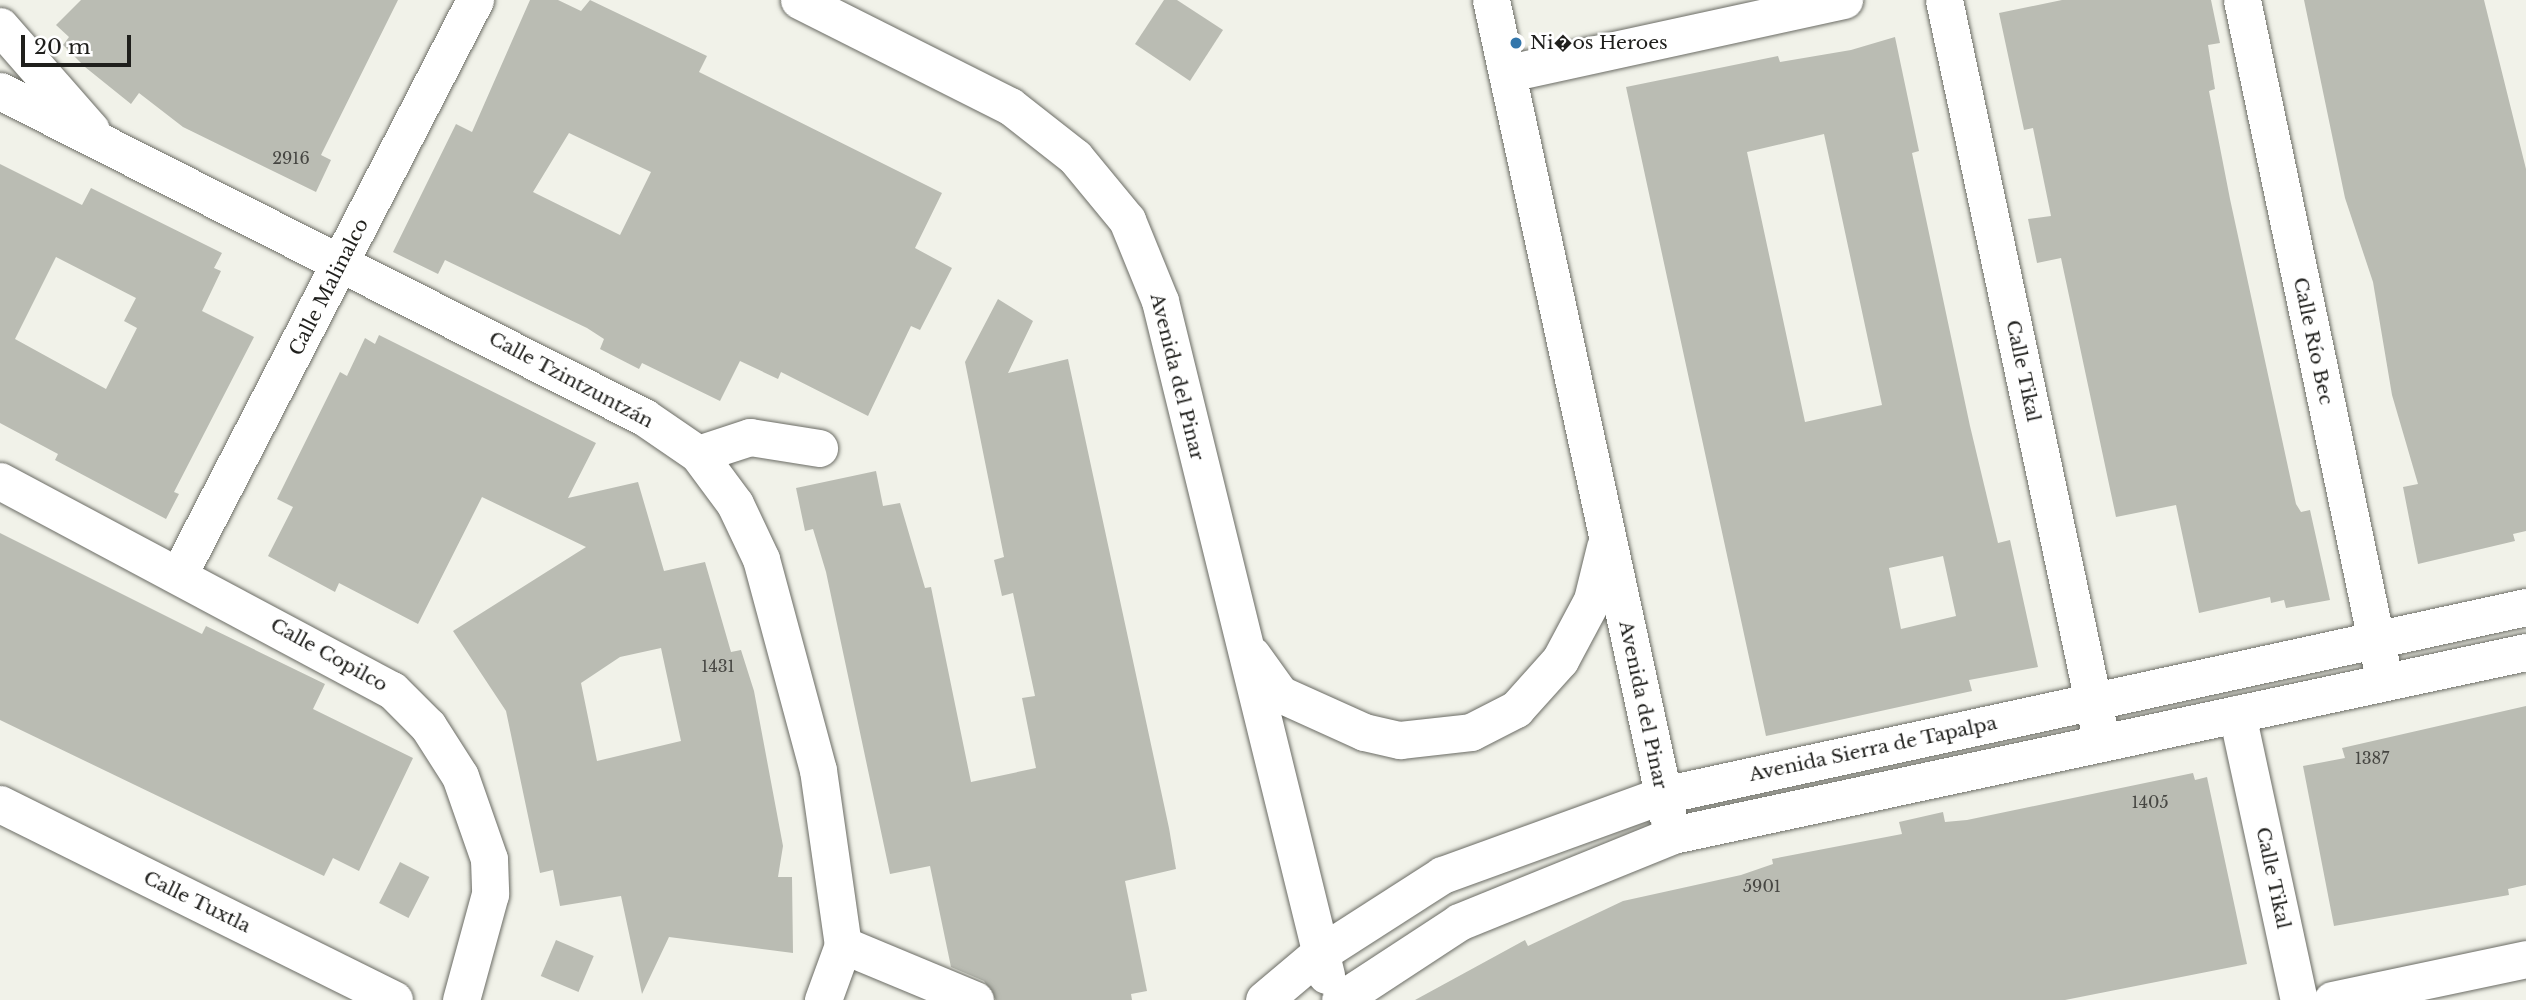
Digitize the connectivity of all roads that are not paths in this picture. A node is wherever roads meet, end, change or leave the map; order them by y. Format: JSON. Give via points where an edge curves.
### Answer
{"nodes":[{"id":1,"x":475,"y":0,"type":"edge"},
{"id":2,"x":799,"y":0,"type":"edge"},
{"id":3,"x":1491,"y":0,"type":"edge"},
{"id":4,"x":1844,"y":0,"type":"edge"},
{"id":5,"x":1944,"y":0,"type":"edge"},
{"id":6,"x":2242,"y":0,"type":"edge"},
{"id":7,"x":0,"y":26,"type":"edge"},
{"id":8,"x":1509,"y":73,"type":"junction"},
{"id":9,"x":0,"y":92,"type":"edge"},
{"id":10,"x":103,"y":144,"type":"junction"},
{"id":11,"x":343,"y":261,"type":"junction"},
{"id":12,"x":819,"y":448,"type":"dead end"},
{"id":13,"x":698,"y":454,"type":"junction"},
{"id":14,"x":0,"y":481,"type":"edge"},
{"id":15,"x":1606,"y":533,"type":"junction"},
{"id":16,"x":180,"y":572,"type":"junction"},
{"id":17,"x":2526,"y":607,"type":"edge"},
{"id":18,"x":1242,"y":640,"type":"junction"},
{"id":19,"x":2375,"y":640,"type":"junction"},
{"id":20,"x":2526,"y":652,"type":"edge"},
{"id":21,"x":2386,"y":682,"type":"junction"},
{"id":22,"x":2093,"y":701,"type":"junction"},
{"id":23,"x":2237,"y":714,"type":"junction"},
{"id":24,"x":2102,"y":743,"type":"junction"},
{"id":25,"x":1663,"y":795,"type":"junction"},
{"id":26,"x":0,"y":804,"type":"edge"},
{"id":27,"x":1672,"y":835,"type":"junction"},
{"id":28,"x":843,"y":945,"type":"junction"},
{"id":29,"x":1316,"y":956,"type":"junction"},
{"id":30,"x":2526,"y":959,"type":"edge"},
{"id":31,"x":394,"y":1000,"type":"edge"},
{"id":32,"x":461,"y":1000,"type":"edge"},
{"id":33,"x":823,"y":1000,"type":"edge"},
{"id":34,"x":975,"y":1000,"type":"edge"},
{"id":35,"x":1264,"y":1000,"type":"edge"},
{"id":36,"x":1339,"y":1000,"type":"edge"},
{"id":37,"x":2299,"y":1000,"type":"edge"},
{"id":38,"x":2332,"y":1000,"type":"edge"}],
"edges":[{"from":1,"to":11,"type":"street","name":"Calle Malinalco"},
{"from":2,"to":18,"type":"street","name":"Avenida del Pinar","via":[[1010,106],[1075,157],[1127,220],[1160,301]]},
{"from":3,"to":8,"type":"street","name":"Avenida del Pinar"},
{"from":4,"to":8,"type":"street"},
{"from":5,"to":22,"type":"street","name":"Calle Tikal"},
{"from":6,"to":19,"type":"street","name":"Calle Río Bec"},
{"from":7,"to":10,"type":"street"},
{"from":8,"to":15,"type":"street","name":"Avenida del Pinar"},
{"from":9,"to":10,"type":"street","name":"Calle Tzintzuntzán"},
{"from":10,"to":11,"type":"street","name":"Calle Tzintzuntzán"},
{"from":11,"to":13,"type":"street","name":"Calle Tzintzuntzán","via":[[644,417]]},
{"from":11,"to":16,"type":"street","name":"Calle Malinalco"},
{"from":12,"to":13,"type":"street","via":[[750,437]]},
{"from":13,"to":28,"type":"street","name":"Calle Tzintzuntzán","via":[[735,504],[761,559],[818,770]]},
{"from":14,"to":16,"type":"street","name":"Calle Copilco"},
{"from":15,"to":18,"type":"street","name":"Avenida del Pinar","via":[[1592,600],[1560,660],[1516,709],[1471,732],[1400,740],[1364,733],[1280,694]]},
{"from":15,"to":25,"type":"street","name":"Avenida del Pinar"},
{"from":16,"to":32,"type":"street","name":"Calle Copilco","via":[[392,690],[428,726],[460,776],[489,859],[490,894]]},
{"from":17,"to":19,"type":"street","name":"Avenida Sierra de Tapalpa"},
{"from":18,"to":29,"type":"street","name":"Avenida del Pinar"},
{"from":19,"to":21,"type":"street","name":"Calle Río Bec"},
{"from":19,"to":22,"type":"street","name":"Avenida Sierra de Tapalpa"},
{"from":20,"to":21,"type":"street"},
{"from":21,"to":23,"type":"street"},
{"from":22,"to":24,"type":"street","name":"Calle Tikal"},
{"from":22,"to":25,"type":"street","name":"Avenida Sierra de Tapalpa"},
{"from":23,"to":24,"type":"street"},
{"from":23,"to":37,"type":"street","name":"Calle Tikal"},
{"from":24,"to":27,"type":"street"},
{"from":25,"to":27,"type":"street","name":"Avenida del Pinar"},
{"from":25,"to":29,"type":"street","name":"Avenida Sierra de Tapalpa","via":[[1442,875]]},
{"from":26,"to":31,"type":"street","name":"Calle Tuxtla"},
{"from":27,"to":36,"type":"street","via":[[1460,922]]},
{"from":28,"to":33,"type":"street","name":"Calle Tzintzuntzán"},
{"from":28,"to":34,"type":"street"},
{"from":29,"to":35,"type":"street","name":"Avenida Sierra de Tapalpa"},
{"from":29,"to":36,"type":"street","name":"Avenida del Pinar"},
{"from":30,"to":38,"type":"street"}]}
